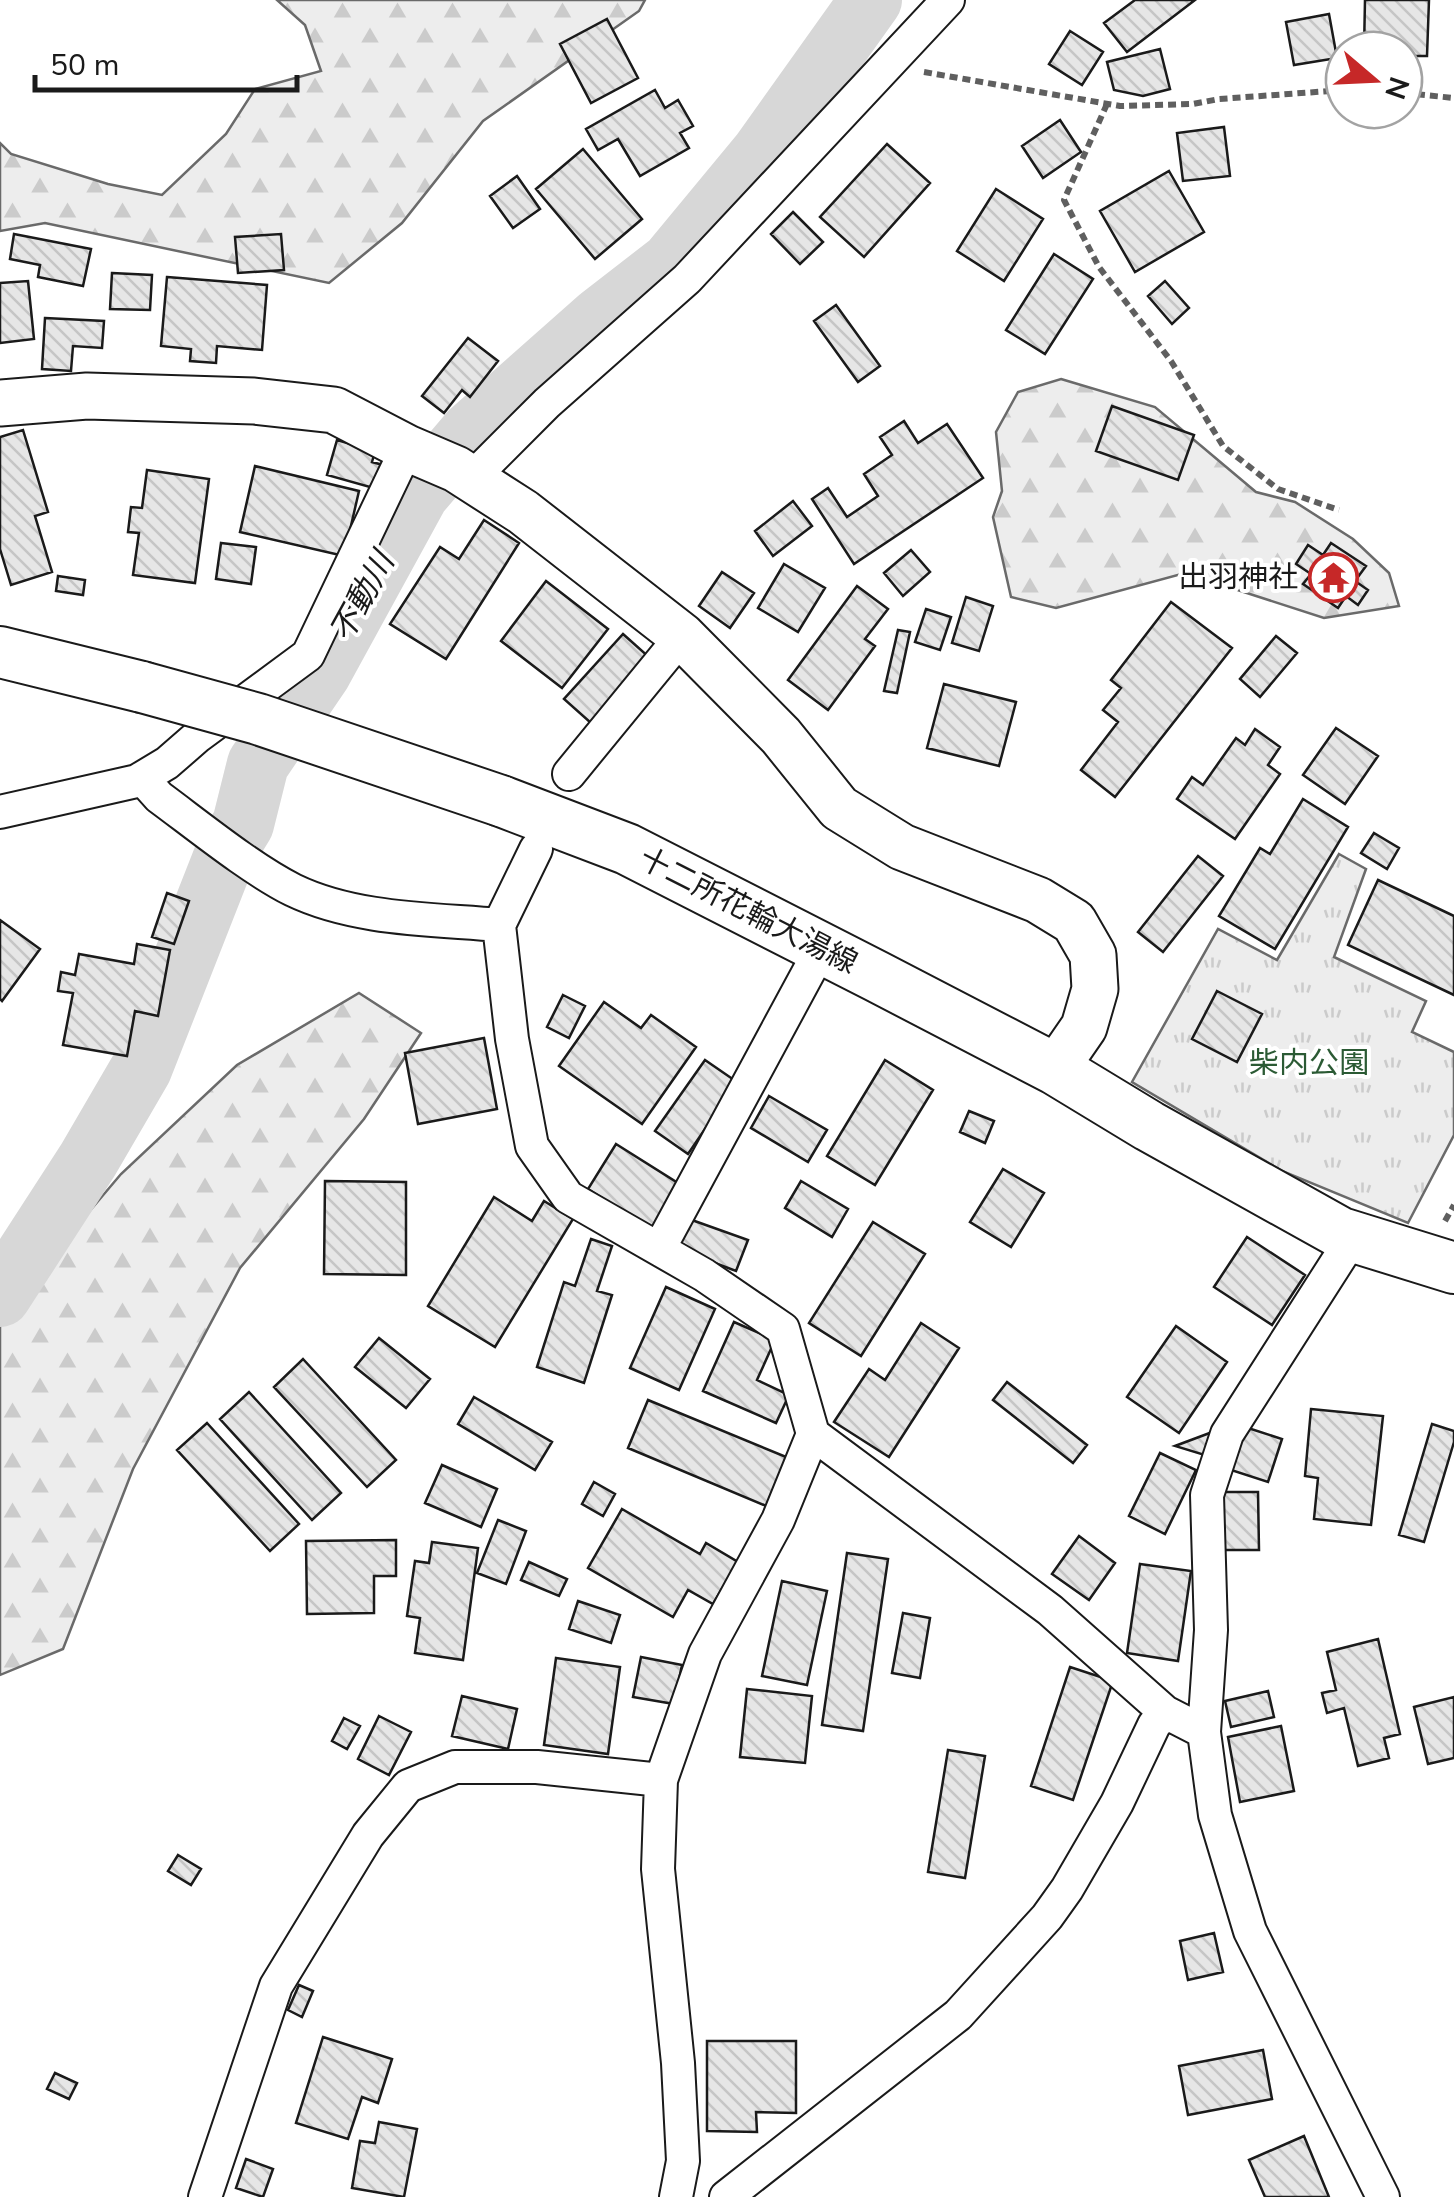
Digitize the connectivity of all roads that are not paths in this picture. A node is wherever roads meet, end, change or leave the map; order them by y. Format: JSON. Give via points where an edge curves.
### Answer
{"nodes":[{"id":1,"x":948,"y":0,"type":"edge"},
{"id":2,"x":0,"y":403,"type":"edge"},
{"id":3,"x":440,"y":464,"type":"junction"},
{"id":4,"x":682,"y":636,"type":"junction"},
{"id":5,"x":0,"y":652,"type":"edge"},
{"id":6,"x":569,"y":774,"type":"dead end"},
{"id":7,"x":142,"y":778,"type":"junction"},
{"id":8,"x":0,"y":812,"type":"edge"},
{"id":9,"x":536,"y":849,"type":"dead end"},
{"id":10,"x":499,"y":925,"type":"junction"},
{"id":11,"x":821,"y":949,"type":"junction"},
{"id":12,"x":1055,"y":1068,"type":"junction"},
{"id":13,"x":1353,"y":1237,"type":"junction"},
{"id":14,"x":658,"y":1249,"type":"junction"},
{"id":15,"x":1454,"y":1268,"type":"edge"},
{"id":16,"x":813,"y":1434,"type":"junction"},
{"id":17,"x":1164,"y":1712,"type":"junction"},
{"id":18,"x":1204,"y":1732,"type":"junction"},
{"id":19,"x":661,"y":1780,"type":"junction"},
{"id":20,"x":205,"y":2197,"type":"edge"},
{"id":21,"x":676,"y":2197,"type":"edge"},
{"id":22,"x":726,"y":2197,"type":"edge"},
{"id":23,"x":1384,"y":2197,"type":"edge"}],
"edges":[{"from":1,"to":3,"type":"street","via":[[687,278],[547,404]]},
{"from":2,"to":3,"type":"street","via":[[86,396],[334,410]]},
{"from":3,"to":4,"type":"street","via":[[523,512]]},
{"from":3,"to":7,"type":"street","via":[[308,655]]},
{"from":4,"to":6,"type":"street"},
{"from":4,"to":12,"type":"street","via":[[781,736],[839,808],[902,847],[1038,900],[1074,922],[1094,955],[1095,989],[1084,1027]]},
{"from":5,"to":11,"type":"main road","name":"十二所花輪大湯線","bridge":true,"via":[[295,731],[501,801],[627,849]]},
{"from":7,"to":8,"type":"street"},
{"from":7,"to":10,"type":"street","via":[[159,797],[292,889],[389,915]]},
{"from":9,"to":10,"type":"street"},
{"from":10,"to":14,"type":"street","via":[[532,1146],[568,1197]]},
{"from":11,"to":12,"type":"main road","name":"十二所花輪大湯線"},
{"from":11,"to":14,"type":"street"},
{"from":12,"to":13,"type":"main road","name":"十二所花輪大湯線"},
{"from":13,"to":15,"type":"main road","name":"十二所花輪大湯線"},
{"from":13,"to":18,"type":"street","via":[[1227,1434],[1208,1494],[1211,1630]]},
{"from":14,"to":16,"type":"street","via":[[784,1329]]},
{"from":16,"to":17,"type":"street","via":[[1050,1610]]},
{"from":16,"to":19,"type":"street","via":[[778,1520],[705,1654]]},
{"from":17,"to":18,"type":"street"},
{"from":17,"to":22,"type":"street","via":[[1047,1917],[958,2015]]},
{"from":18,"to":23,"type":"street","via":[[1215,1815],[1250,1931]]},
{"from":19,"to":20,"type":"street","via":[[537,1767],[454,1767],[408,1786],[368,1835],[276,1986]]},
{"from":19,"to":21,"type":"street","via":[[658,1869],[682,2161]]}]}
